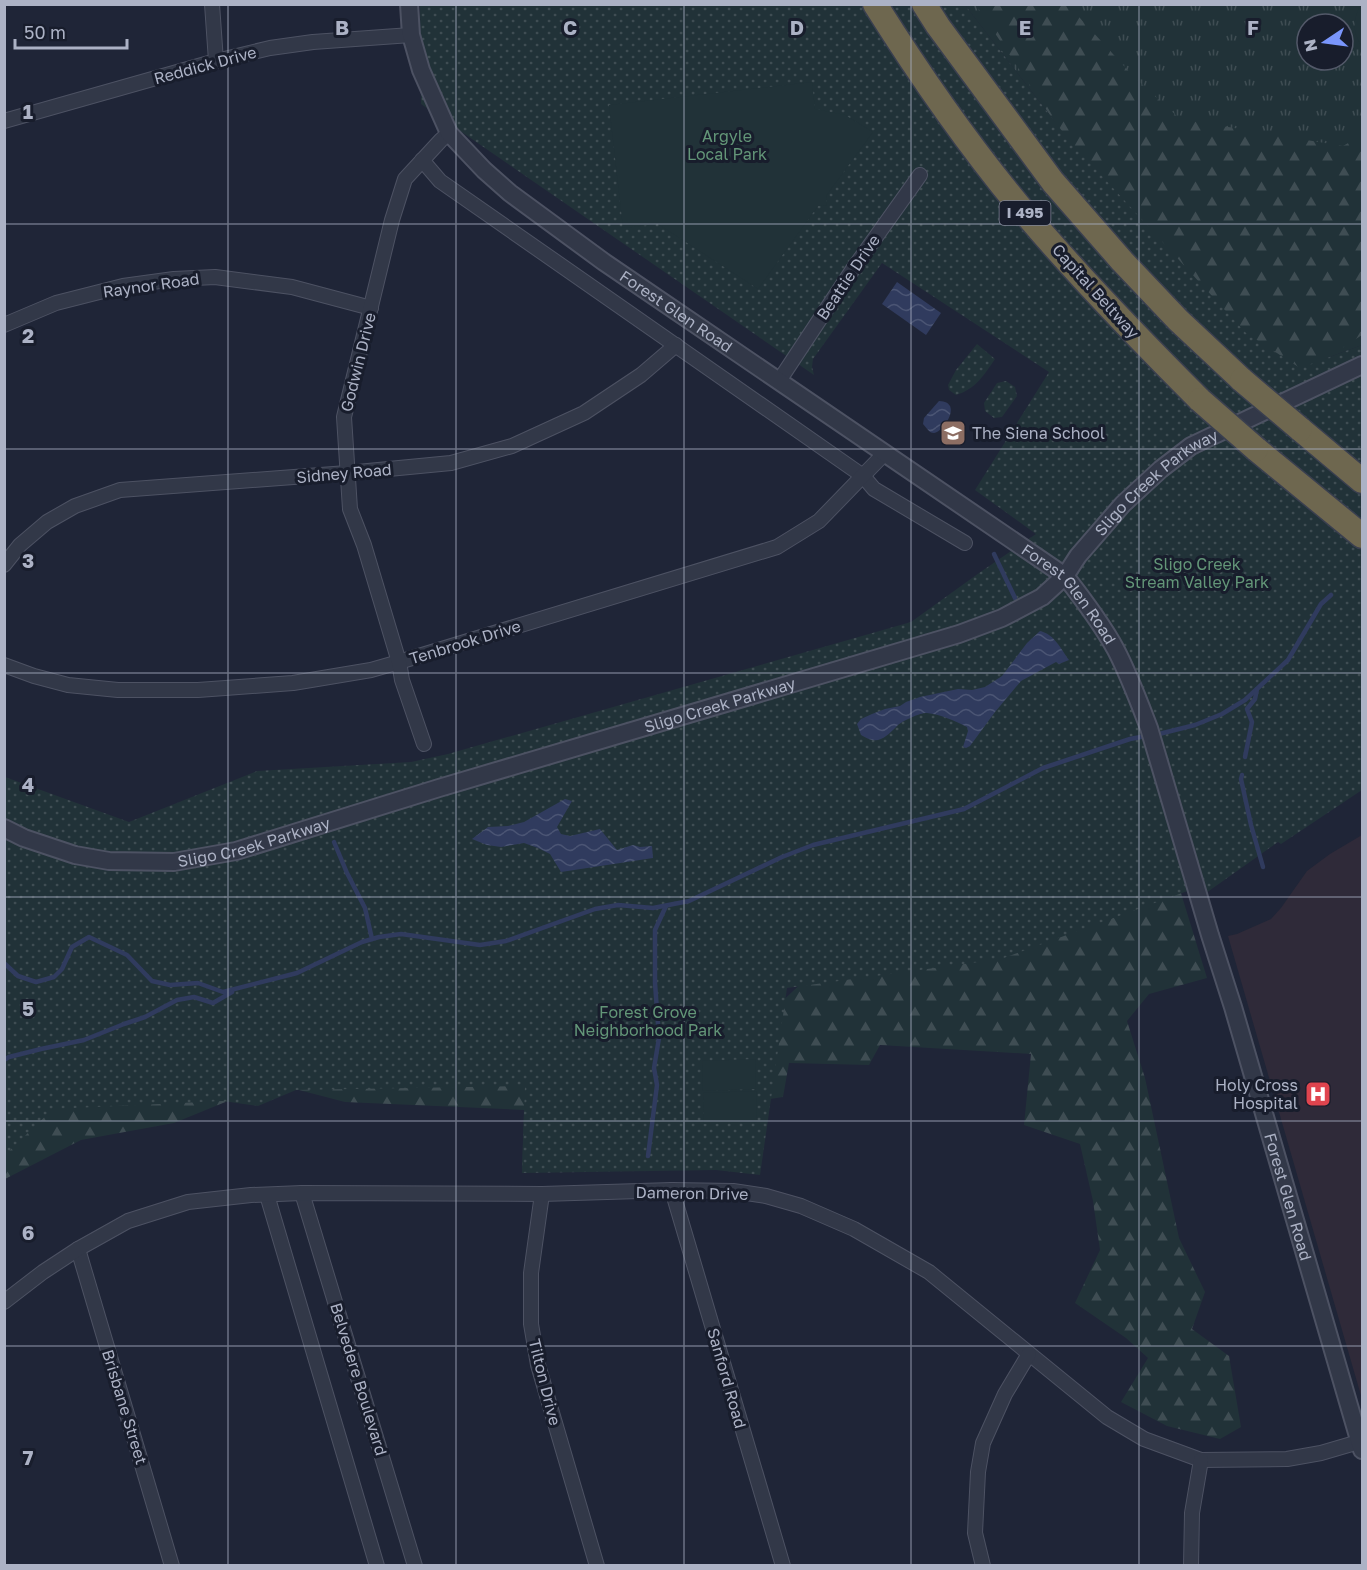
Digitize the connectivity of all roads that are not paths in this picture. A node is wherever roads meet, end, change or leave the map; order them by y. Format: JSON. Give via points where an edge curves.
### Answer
{"nodes":[{"id":1,"x":212,"y":4,"type":"edge"},
{"id":2,"x":409,"y":4,"type":"edge"},
{"id":3,"x":875,"y":4,"type":"edge"},
{"id":4,"x":924,"y":4,"type":"edge"},
{"id":5,"x":411,"y":35,"type":"junction"},
{"id":6,"x":216,"y":61,"type":"junction"},
{"id":7,"x":4,"y":121,"type":"edge"},
{"id":8,"x":449,"y":134,"type":"junction"},
{"id":9,"x":422,"y":160,"type":"junction"},
{"id":10,"x":920,"y":175,"type":"dead end"},
{"id":11,"x":371,"y":308,"type":"junction"},
{"id":12,"x":4,"y":325,"type":"edge"},
{"id":13,"x":676,"y":345,"type":"junction"},
{"id":14,"x":1362,"y":365,"type":"edge"},
{"id":15,"x":779,"y":381,"type":"junction"},
{"id":16,"x":885,"y":453,"type":"junction"},
{"id":17,"x":347,"y":473,"type":"junction"},
{"id":18,"x":863,"y":476,"type":"junction"},
{"id":19,"x":1362,"y":481,"type":"edge"},
{"id":20,"x":1362,"y":536,"type":"edge"},
{"id":21,"x":965,"y":543,"type":"dead end"},
{"id":22,"x":4,"y":565,"type":"edge"},
{"id":23,"x":1065,"y":576,"type":"junction"},
{"id":24,"x":399,"y":662,"type":"junction"},
{"id":25,"x":4,"y":665,"type":"edge"},
{"id":26,"x":424,"y":744,"type":"dead end"},
{"id":27,"x":4,"y":828,"type":"edge"},
{"id":28,"x":672,"y":1190,"type":"junction"},
{"id":29,"x":302,"y":1193,"type":"junction"},
{"id":30,"x":542,"y":1194,"type":"junction"},
{"id":31,"x":267,"y":1195,"type":"junction"},
{"id":32,"x":78,"y":1249,"type":"junction"},
{"id":33,"x":4,"y":1302,"type":"edge"},
{"id":34,"x":1029,"y":1353,"type":"junction"},
{"id":35,"x":1362,"y":1444,"type":"edge"},
{"id":36,"x":1201,"y":1460,"type":"junction"},
{"id":37,"x":172,"y":1566,"type":"edge"},
{"id":38,"x":377,"y":1566,"type":"edge"},
{"id":39,"x":415,"y":1566,"type":"edge"},
{"id":40,"x":597,"y":1566,"type":"edge"},
{"id":41,"x":783,"y":1566,"type":"edge"},
{"id":42,"x":983,"y":1566,"type":"edge"},
{"id":43,"x":1191,"y":1566,"type":"edge"}],
"edges":[{"from":1,"to":6,"type":"street"},
{"from":2,"to":5,"type":"street","name":"Forest Glen Road"},
{"from":3,"to":20,"type":"highway","name":"Capital Beltway","number":"I 495","bridge":true,"via":[[951,118],[1018,205],[1091,288],[1200,400]]},
{"from":4,"to":19,"type":"highway","number":"I 495","bridge":true,"via":[[1053,182],[1122,261],[1242,380]]},
{"from":5,"to":6,"type":"street","name":"Reddick Drive","via":[[313,42]]},
{"from":5,"to":8,"type":"street","name":"Forest Glen Road","via":[[421,70]]},
{"from":6,"to":7,"type":"street","name":"Reddick Drive"},
{"from":8,"to":9,"type":"street","name":"Godwin Drive"},
{"from":8,"to":15,"type":"street","name":"Forest Glen Road","via":[[510,193]]},
{"from":9,"to":11,"type":"street","name":"Godwin Drive","via":[[405,179]]},
{"from":9,"to":13,"type":"street","name":"Forest Glen Road","via":[[440,180]]},
{"from":10,"to":15,"type":"street","name":"Beattie Drive"},
{"from":11,"to":12,"type":"street","name":"Raynor Road","via":[[292,288],[215,277],[123,286],[56,303]]},
{"from":11,"to":17,"type":"street","name":"Godwin Drive","via":[[344,417]]},
{"from":13,"to":17,"type":"street","name":"Sidney Road","via":[[641,375],[585,413],[512,446],[451,463]]},
{"from":13,"to":18,"type":"street","name":"Forest Glen Road"},
{"from":14,"to":23,"type":"street","name":"Sligo Creek Parkway","via":[[1191,446],[1123,504]]},
{"from":15,"to":16,"type":"street","name":"Forest Glen Road"},
{"from":16,"to":18,"type":"street","name":"Tenbrook Drive"},
{"from":16,"to":23,"type":"street","name":"Forest Glen Road"},
{"from":17,"to":22,"type":"street","name":"Sidney Road","via":[[120,490],[75,506],[47,522]]},
{"from":17,"to":24,"type":"street","name":"Godwin Drive","via":[[350,509]]},
{"from":18,"to":21,"type":"street","name":"Forest Glen Road","via":[[874,489]]},
{"from":18,"to":24,"type":"street","name":"Tenbrook Drive","via":[[819,521],[777,547]]},
{"from":23,"to":27,"type":"street","name":"Sligo Creek Parkway","via":[[1042,597],[1002,618],[958,634],[236,851],[174,862],[109,861],[75,855]]},
{"from":23,"to":35,"type":"street","name":"Forest Glen Road","via":[[1115,648],[1149,728]]},
{"from":24,"to":25,"type":"street","name":"Tenbrook Drive","via":[[293,683],[187,690],[68,685]]},
{"from":24,"to":26,"type":"street","name":"Godwin Drive"},
{"from":28,"to":30,"type":"street","name":"Dameron Drive"},
{"from":28,"to":34,"type":"street","name":"Dameron Drive","via":[[766,1196],[854,1229],[929,1272]]},
{"from":28,"to":41,"type":"street","name":"Sanford Road"},
{"from":29,"to":30,"type":"street","name":"Dameron Drive"},
{"from":29,"to":31,"type":"street","name":"Dameron Drive"},
{"from":29,"to":39,"type":"street","name":"Belvedere Boulevard"},
{"from":30,"to":40,"type":"street","name":"Tilton Drive","via":[[531,1273],[531,1324],[538,1365]]},
{"from":31,"to":32,"type":"street","name":"Dameron Drive","via":[[188,1202],[128,1221]]},
{"from":31,"to":38,"type":"street"},
{"from":32,"to":33,"type":"street","name":"Dameron Drive"},
{"from":32,"to":37,"type":"street","name":"Brisbane Street"},
{"from":34,"to":36,"type":"street","name":"Dameron Drive","via":[[1107,1417],[1144,1439]]},
{"from":34,"to":42,"type":"street","via":[[983,1443],[975,1533]]},
{"from":35,"to":36,"type":"street","name":"Dameron Drive","via":[[1287,1459]]},
{"from":36,"to":43,"type":"street","via":[[1192,1513]]}]}
